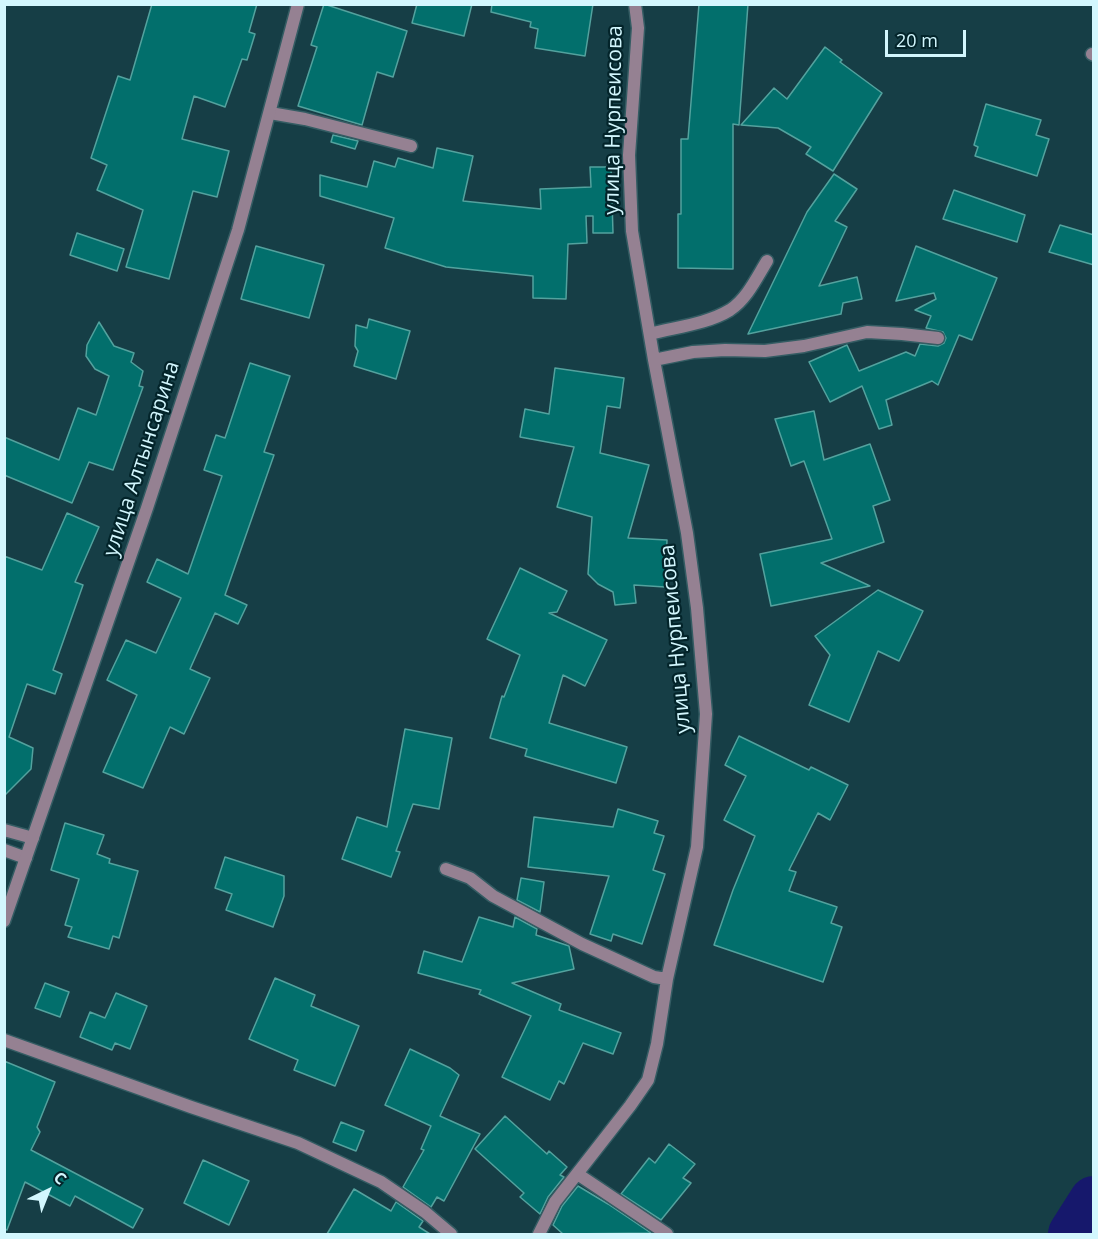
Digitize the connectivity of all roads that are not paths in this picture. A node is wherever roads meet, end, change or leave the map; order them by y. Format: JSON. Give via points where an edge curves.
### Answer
{"nodes":[{"id":1,"x":298,"y":4,"type":"edge"},
{"id":2,"x":635,"y":4,"type":"edge"},
{"id":3,"x":270,"y":112,"type":"junction"},
{"id":4,"x":411,"y":146,"type":"dead end"},
{"id":5,"x":767,"y":261,"type":"dead end"},
{"id":6,"x":650,"y":334,"type":"junction"},
{"id":7,"x":938,"y":338,"type":"dead end"},
{"id":8,"x":654,"y":360,"type":"junction"},
{"id":9,"x":4,"y":830,"type":"edge"},
{"id":10,"x":33,"y":838,"type":"junction"},
{"id":11,"x":4,"y":850,"type":"edge"},
{"id":12,"x":26,"y":858,"type":"junction"},
{"id":13,"x":446,"y":869,"type":"dead end"},
{"id":14,"x":4,"y":921,"type":"edge"},
{"id":15,"x":668,"y":979,"type":"junction"},
{"id":16,"x":4,"y":1040,"type":"edge"},
{"id":17,"x":579,"y":1175,"type":"junction"},
{"id":18,"x":451,"y":1234,"type":"edge"},
{"id":19,"x":539,"y":1234,"type":"edge"},
{"id":20,"x":667,"y":1234,"type":"edge"}],
"edges":[{"from":1,"to":3,"type":"street","name":"улица Алтынсарина"},
{"from":2,"to":6,"type":"street","name":"улица Нурпеисова","via":[[638,28],[629,155],[632,231]]},
{"from":3,"to":4,"type":"street"},
{"from":3,"to":10,"type":"street","name":"улица Алтынсарина","via":[[238,230],[151,497]]},
{"from":5,"to":6,"type":"street","via":[[747,293],[731,309],[700,322]]},
{"from":6,"to":8,"type":"street","name":"улица Нурпеисова"},
{"from":7,"to":8,"type":"street","via":[[867,332],[804,346],[693,352]]},
{"from":8,"to":15,"type":"street","name":"улица Нурпеисова","via":[[687,533],[706,714],[697,847]]},
{"from":9,"to":10,"type":"street"},
{"from":10,"to":12,"type":"street","name":"улица Алтынсарина"},
{"from":11,"to":12,"type":"street"},
{"from":12,"to":14,"type":"street","name":"улица Алтынсарина"},
{"from":13,"to":15,"type":"street","via":[[470,878],[493,896],[573,939],[654,977]]},
{"from":15,"to":17,"type":"street","name":"улица Нурпеисова","via":[[648,1080]]},
{"from":16,"to":18,"type":"street","via":[[298,1143],[381,1182]]},
{"from":17,"to":19,"type":"street","name":"улица Нурпеисова","via":[[555,1202]]},
{"from":17,"to":20,"type":"street"}]}
